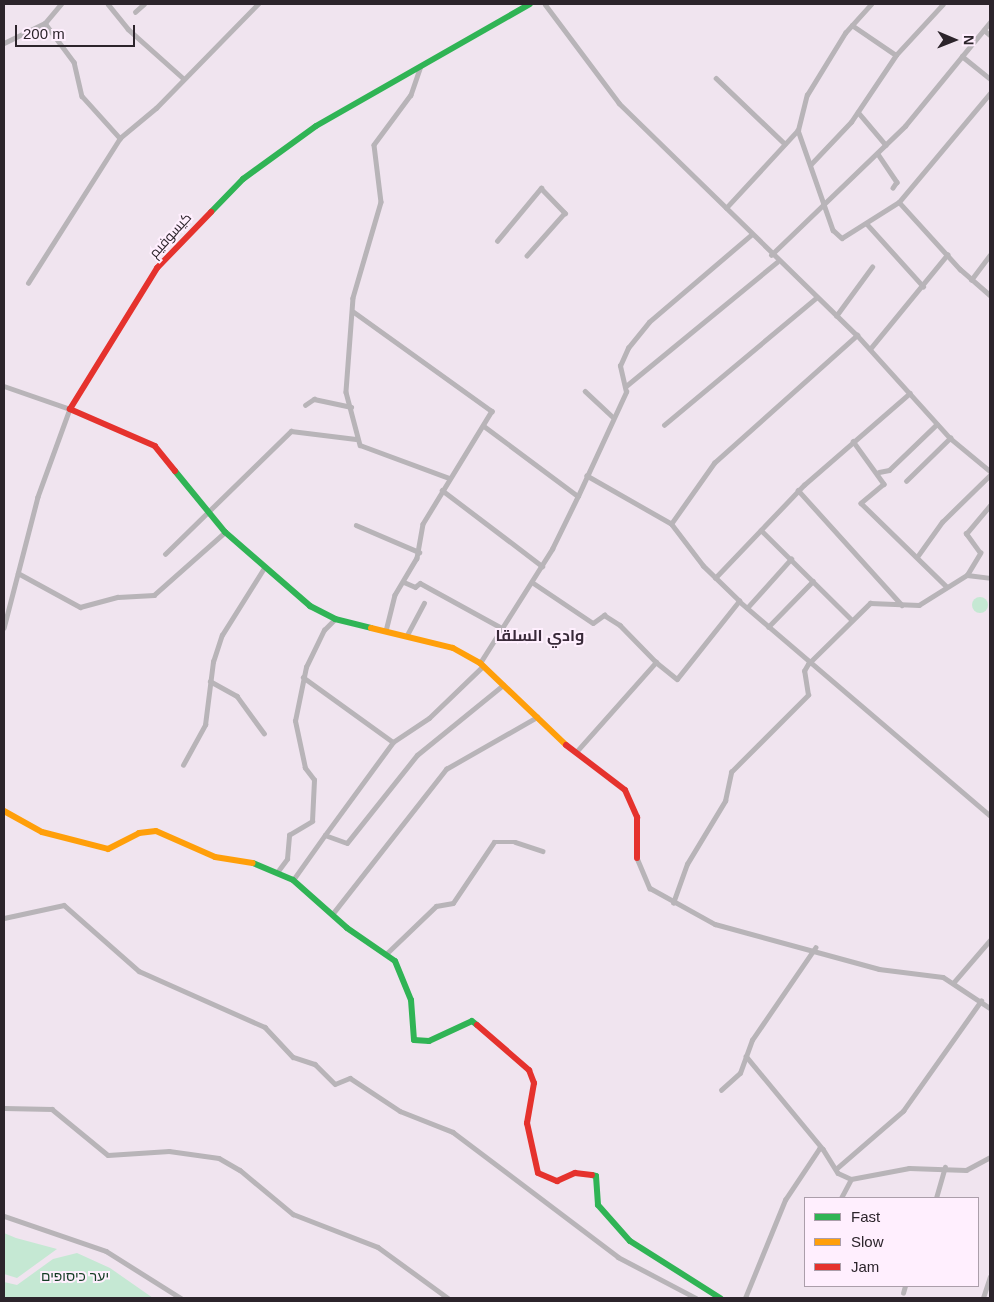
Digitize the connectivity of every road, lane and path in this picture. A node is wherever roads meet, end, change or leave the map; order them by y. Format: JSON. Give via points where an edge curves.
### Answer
{"nodes":[{"id":1,"x":61,"y":4,"type":"edge"},
{"id":2,"x":108,"y":4,"type":"edge"},
{"id":3,"x":144,"y":4,"type":"edge"},
{"id":4,"x":258,"y":4,"type":"edge"},
{"id":5,"x":530,"y":4,"type":"edge"},
{"id":6,"x":546,"y":4,"type":"edge"},
{"id":7,"x":871,"y":4,"type":"edge"},
{"id":8,"x":943,"y":4,"type":"edge"},
{"id":9,"x":135,"y":12,"type":"dead end"},
{"id":10,"x":990,"y":22,"type":"edge"},
{"id":11,"x":45,"y":23,"type":"junction"},
{"id":12,"x":852,"y":25,"type":"junction"},
{"id":13,"x":984,"y":30,"type":"junction"},
{"id":14,"x":990,"y":35,"type":"edge"},
{"id":15,"x":4,"y":43,"type":"edge"},
{"id":16,"x":896,"y":54,"type":"junction"},
{"id":17,"x":962,"y":56,"type":"junction"},
{"id":18,"x":421,"y":66,"type":"junction"},
{"id":19,"x":989,"y":76,"type":"edge"},
{"id":20,"x":183,"y":78,"type":"junction"},
{"id":21,"x":716,"y":78,"type":"dead end"},
{"id":22,"x":990,"y":93,"type":"edge"},
{"id":23,"x":858,"y":112,"type":"junction"},
{"id":24,"x":798,"y":130,"type":"junction"},
{"id":25,"x":120,"y":138,"type":"junction"},
{"id":26,"x":786,"y":144,"type":"junction"},
{"id":27,"x":886,"y":145,"type":"junction"},
{"id":28,"x":878,"y":154,"type":"junction"},
{"id":29,"x":811,"y":164,"type":"junction"},
{"id":30,"x":893,"y":188,"type":"dead end"},
{"id":31,"x":899,"y":202,"type":"junction"},
{"id":32,"x":824,"y":204,"type":"junction"},
{"id":33,"x":726,"y":208,"type":"junction"},
{"id":34,"x":868,"y":224,"type":"junction"},
{"id":35,"x":751,"y":235,"type":"junction"},
{"id":36,"x":497,"y":241,"type":"dead end"},
{"id":37,"x":771,"y":255,"type":"junction"},
{"id":38,"x":947,"y":255,"type":"junction"},
{"id":39,"x":990,"y":255,"type":"edge"},
{"id":40,"x":527,"y":256,"type":"dead end"},
{"id":41,"x":777,"y":262,"type":"junction"},
{"id":42,"x":872,"y":267,"type":"dead end"},
{"id":43,"x":971,"y":280,"type":"junction"},
{"id":44,"x":28,"y":283,"type":"dead end"},
{"id":45,"x":923,"y":286,"type":"junction"},
{"id":46,"x":990,"y":295,"type":"edge"},
{"id":47,"x":816,"y":298,"type":"junction"},
{"id":48,"x":354,"y":312,"type":"junction"},
{"id":49,"x":836,"y":316,"type":"junction"},
{"id":50,"x":857,"y":336,"type":"junction"},
{"id":51,"x":870,"y":349,"type":"junction"},
{"id":52,"x":4,"y":386,"type":"edge"},
{"id":53,"x":626,"y":386,"type":"junction"},
{"id":54,"x":584,"y":391,"type":"dead end"},
{"id":55,"x":910,"y":393,"type":"junction"},
{"id":56,"x":305,"y":405,"type":"dead end"},
{"id":57,"x":351,"y":407,"type":"junction"},
{"id":58,"x":70,"y":409,"type":"junction"},
{"id":59,"x":612,"y":416,"type":"junction"},
{"id":60,"x":937,"y":424,"type":"junction"},
{"id":61,"x":484,"y":426,"type":"junction"},
{"id":62,"x":664,"y":426,"type":"dead end"},
{"id":63,"x":950,"y":438,"type":"junction"},
{"id":64,"x":356,"y":439,"type":"junction"},
{"id":65,"x":853,"y":441,"type":"junction"},
{"id":66,"x":990,"y":471,"type":"edge"},
{"id":67,"x":879,"y":472,"type":"junction"},
{"id":68,"x":990,"y":475,"type":"edge"},
{"id":69,"x":587,"y":476,"type":"junction"},
{"id":70,"x":449,"y":478,"type":"junction"},
{"id":71,"x":906,"y":481,"type":"dead end"},
{"id":72,"x":442,"y":490,"type":"junction"},
{"id":73,"x":798,"y":490,"type":"junction"},
{"id":74,"x":578,"y":496,"type":"junction"},
{"id":75,"x":990,"y":505,"type":"edge"},
{"id":76,"x":209,"y":512,"type":"junction"},
{"id":77,"x":671,"y":524,"type":"junction"},
{"id":78,"x":356,"y":525,"type":"dead end"},
{"id":79,"x":761,"y":530,"type":"junction"},
{"id":80,"x":225,"y":532,"type":"junction"},
{"id":81,"x":419,"y":552,"type":"junction"},
{"id":82,"x":165,"y":554,"type":"dead end"},
{"id":83,"x":917,"y":558,"type":"junction"},
{"id":84,"x":791,"y":559,"type":"junction"},
{"id":85,"x":542,"y":566,"type":"junction"},
{"id":86,"x":264,"y":568,"type":"junction"},
{"id":87,"x":18,"y":573,"type":"junction"},
{"id":88,"x":967,"y":575,"type":"junction"},
{"id":89,"x":715,"y":578,"type":"junction"},
{"id":90,"x":990,"y":578,"type":"edge"},
{"id":91,"x":404,"y":582,"type":"junction"},
{"id":92,"x":532,"y":582,"type":"junction"},
{"id":93,"x":813,"y":582,"type":"junction"},
{"id":94,"x":946,"y":586,"type":"junction"},
{"id":95,"x":740,"y":602,"type":"junction"},
{"id":96,"x":424,"y":603,"type":"dead end"},
{"id":97,"x":902,"y":605,"type":"junction"},
{"id":98,"x":747,"y":608,"type":"junction"},
{"id":99,"x":336,"y":619,"type":"junction"},
{"id":100,"x":852,"y":620,"type":"junction"},
{"id":101,"x":768,"y":627,"type":"junction"},
{"id":102,"x":4,"y":628,"type":"edge"},
{"id":103,"x":502,"y":628,"type":"junction"},
{"id":104,"x":386,"y":630,"type":"junction"},
{"id":105,"x":407,"y":635,"type":"junction"},
{"id":106,"x":656,"y":662,"type":"junction"},
{"id":107,"x":481,"y":664,"type":"junction"},
{"id":108,"x":808,"y":664,"type":"junction"},
{"id":109,"x":303,"y":677,"type":"junction"},
{"id":110,"x":210,"y":681,"type":"junction"},
{"id":111,"x":503,"y":685,"type":"junction"},
{"id":112,"x":537,"y":717,"type":"junction"},
{"id":113,"x":264,"y":733,"type":"dead end"},
{"id":114,"x":393,"y":742,"type":"junction"},
{"id":115,"x":576,"y":751,"type":"junction"},
{"id":116,"x":183,"y":765,"type":"dead end"},
{"id":117,"x":4,"y":811,"type":"edge"},
{"id":118,"x":990,"y":815,"type":"edge"},
{"id":119,"x":325,"y":835,"type":"junction"},
{"id":120,"x":543,"y":851,"type":"dead end"},
{"id":121,"x":637,"y":858,"type":"joint"},
{"id":122,"x":278,"y":871,"type":"junction"},
{"id":123,"x":293,"y":880,"type":"junction"},
{"id":124,"x":673,"y":903,"type":"junction"},
{"id":125,"x":334,"y":912,"type":"junction"},
{"id":126,"x":4,"y":918,"type":"edge"},
{"id":127,"x":990,"y":940,"type":"edge"},
{"id":128,"x":815,"y":948,"type":"junction"},
{"id":129,"x":386,"y":954,"type":"junction"},
{"id":130,"x":954,"y":982,"type":"junction"},
{"id":131,"x":981,"y":1001,"type":"junction"},
{"id":132,"x":990,"y":1008,"type":"edge"},
{"id":133,"x":746,"y":1056,"type":"junction"},
{"id":134,"x":722,"y":1090,"type":"dead end"},
{"id":135,"x":4,"y":1108,"type":"edge"},
{"id":136,"x":823,"y":1149,"type":"junction"},
{"id":137,"x":990,"y":1157,"type":"edge"},
{"id":138,"x":945,"y":1167,"type":"junction"},
{"id":139,"x":836,"y":1169,"type":"junction"},
{"id":140,"x":851,"y":1179,"type":"junction"},
{"id":141,"x":842,"y":1197,"type":"edge"},
{"id":142,"x":936,"y":1197,"type":"edge"},
{"id":143,"x":4,"y":1216,"type":"edge"},
{"id":144,"x":990,"y":1277,"type":"edge"},
{"id":145,"x":905,"y":1287,"type":"edge"},
{"id":146,"x":903,"y":1293,"type":"dead end"},
{"id":147,"x":181,"y":1298,"type":"edge"},
{"id":148,"x":448,"y":1298,"type":"edge"},
{"id":149,"x":696,"y":1298,"type":"edge"},
{"id":150,"x":720,"y":1298,"type":"edge"},
{"id":151,"x":745,"y":1298,"type":"edge"},
{"id":152,"x":983,"y":1298,"type":"edge"}],
"edges":[{"from":1,"to":11,"type":"street"},
{"from":2,"to":20,"type":"street","via":[[128,29]]},
{"from":3,"to":9,"type":"street"},
{"from":4,"to":20,"type":"street"},
{"from":5,"to":18,"type":"street","name":"كيسوفيم"},
{"from":6,"to":33,"type":"street","via":[[619,103]]},
{"from":7,"to":12,"type":"street"},
{"from":8,"to":16,"type":"street"},
{"from":10,"to":13,"type":"street"},
{"from":11,"to":15,"type":"street"},
{"from":11,"to":25,"type":"street","via":[[74,62],[82,96]]},
{"from":12,"to":16,"type":"street"},
{"from":12,"to":24,"type":"street","via":[[807,95]]},
{"from":13,"to":14,"type":"street"},
{"from":13,"to":17,"type":"street"},
{"from":16,"to":23,"type":"street"},
{"from":17,"to":19,"type":"street"},
{"from":17,"to":27,"type":"street"},
{"from":18,"to":48,"type":"street","via":[[411,95],[374,145],[381,202],[353,298]]},
{"from":18,"to":58,"type":"street","name":"كيسوفيم","via":[[280,149],[212,208],[145,285]]},
{"from":20,"to":25,"type":"street"},
{"from":21,"to":26,"type":"street"},
{"from":22,"to":31,"type":"street"},
{"from":23,"to":27,"type":"street"},
{"from":23,"to":29,"type":"street"},
{"from":24,"to":26,"type":"street"},
{"from":24,"to":29,"type":"street"},
{"from":25,"to":44,"type":"street"},
{"from":26,"to":33,"type":"street"},
{"from":27,"to":28,"type":"street"},
{"from":28,"to":30,"type":"street","via":[[897,182]]},
{"from":28,"to":32,"type":"street"},
{"from":29,"to":32,"type":"street"},
{"from":31,"to":34,"type":"street"},
{"from":31,"to":38,"type":"street"},
{"from":32,"to":34,"type":"street","via":[[833,230],[842,238]]},
{"from":32,"to":37,"type":"street"},
{"from":33,"to":35,"type":"street"},
{"from":34,"to":45,"type":"street"},
{"from":35,"to":37,"type":"street"},
{"from":35,"to":53,"type":"street","via":[[640,331],[620,366]]},
{"from":36,"to":40,"type":"street","via":[[541,188],[565,213]]},
{"from":37,"to":41,"type":"street"},
{"from":38,"to":43,"type":"street"},
{"from":38,"to":45,"type":"street"},
{"from":39,"to":43,"type":"street"},
{"from":41,"to":47,"type":"street"},
{"from":41,"to":53,"type":"street"},
{"from":42,"to":49,"type":"street"},
{"from":43,"to":46,"type":"street"},
{"from":45,"to":51,"type":"street"},
{"from":47,"to":49,"type":"street"},
{"from":47,"to":62,"type":"street"},
{"from":48,"to":57,"type":"street","via":[[347,378]]},
{"from":48,"to":61,"type":"street","via":[[490,410]]},
{"from":49,"to":50,"type":"street"},
{"from":50,"to":51,"type":"street"},
{"from":50,"to":77,"type":"street","via":[[714,463]]},
{"from":51,"to":55,"type":"street"},
{"from":52,"to":58,"type":"street"},
{"from":53,"to":59,"type":"street"},
{"from":54,"to":59,"type":"street"},
{"from":55,"to":60,"type":"street"},
{"from":55,"to":65,"type":"street"},
{"from":56,"to":57,"type":"street","via":[[314,399]]},
{"from":57,"to":64,"type":"street"},
{"from":58,"to":76,"type":"street","via":[[155,446]]},
{"from":58,"to":87,"type":"street","name":"كيسوفيم","via":[[40,489]]},
{"from":59,"to":69,"type":"street"},
{"from":60,"to":63,"type":"street"},
{"from":60,"to":67,"type":"street","via":[[889,470]]},
{"from":61,"to":70,"type":"street"},
{"from":61,"to":74,"type":"street"},
{"from":63,"to":66,"type":"street"},
{"from":63,"to":71,"type":"street"},
{"from":64,"to":70,"type":"street","via":[[365,448]]},
{"from":64,"to":76,"type":"street","via":[[291,431]]},
{"from":65,"to":67,"type":"street"},
{"from":65,"to":73,"type":"street"},
{"from":67,"to":83,"type":"street","via":[[884,484],[861,503]]},
{"from":68,"to":83,"type":"street","via":[[942,522]]},
{"from":69,"to":74,"type":"street"},
{"from":69,"to":77,"type":"street"},
{"from":70,"to":72,"type":"street"},
{"from":72,"to":81,"type":"street","via":[[422,527]]},
{"from":72,"to":85,"type":"street"},
{"from":73,"to":79,"type":"street"},
{"from":73,"to":97,"type":"street"},
{"from":74,"to":85,"type":"street"},
{"from":75,"to":88,"type":"street","via":[[966,534],[980,553]]},
{"from":76,"to":80,"type":"street"},
{"from":76,"to":82,"type":"street"},
{"from":77,"to":89,"type":"street"},
{"from":78,"to":81,"type":"street"},
{"from":79,"to":84,"type":"street"},
{"from":79,"to":89,"type":"street"},
{"from":80,"to":86,"type":"street"},
{"from":80,"to":87,"type":"street","via":[[154,595],[118,597],[80,607]]},
{"from":81,"to":91,"type":"street"},
{"from":83,"to":94,"type":"street"},
{"from":84,"to":93,"type":"street"},
{"from":84,"to":98,"type":"street"},
{"from":85,"to":92,"type":"street"},
{"from":86,"to":99,"type":"street","via":[[310,606]]},
{"from":86,"to":110,"type":"street","via":[[225,629]]},
{"from":87,"to":102,"type":"street","name":"كيسوفيم"},
{"from":88,"to":90,"type":"street"},
{"from":88,"to":94,"type":"street"},
{"from":89,"to":95,"type":"street"},
{"from":91,"to":103,"type":"street","via":[[415,587],[420,583]]},
{"from":91,"to":104,"type":"street","via":[[395,594]]},
{"from":92,"to":103,"type":"street"},
{"from":92,"to":106,"type":"street","via":[[593,623],[604,615],[620,625]]},
{"from":93,"to":100,"type":"street"},
{"from":93,"to":101,"type":"street"},
{"from":94,"to":97,"type":"street","via":[[919,605]]},
{"from":95,"to":98,"type":"street"},
{"from":95,"to":106,"type":"street","via":[[677,679]]},
{"from":96,"to":105,"type":"street"},
{"from":97,"to":100,"type":"street","via":[[876,600]]},
{"from":98,"to":101,"type":"street"},
{"from":99,"to":104,"type":"street"},
{"from":99,"to":109,"type":"street","via":[[314,646]]},
{"from":100,"to":108,"type":"street"},
{"from":101,"to":108,"type":"street"},
{"from":103,"to":107,"type":"street"},
{"from":104,"to":105,"type":"street"},
{"from":105,"to":107,"type":"street","via":[[460,650]]},
{"from":106,"to":115,"type":"street"},
{"from":107,"to":111,"type":"street"},
{"from":107,"to":114,"type":"street","via":[[429,718]]},
{"from":108,"to":118,"type":"street"},
{"from":108,"to":124,"type":"street","via":[[804,671],[808,695],[731,772],[725,801],[687,864]]},
{"from":109,"to":114,"type":"street"},
{"from":109,"to":122,"type":"street","via":[[295,727],[305,768],[314,780],[312,821],[289,835],[287,859]]},
{"from":110,"to":113,"type":"street","via":[[237,696]]},
{"from":110,"to":116,"type":"street","via":[[205,725]]},
{"from":111,"to":112,"type":"street"},
{"from":111,"to":119,"type":"street","via":[[416,755],[347,843]]},
{"from":112,"to":115,"type":"street"},
{"from":112,"to":125,"type":"street","via":[[446,769]]},
{"from":114,"to":119,"type":"street"},
{"from":115,"to":121,"type":"street","via":[[630,796],[638,824]]},
{"from":117,"to":122,"type":"street","via":[[68,842],[108,849],[140,833],[156,831],[215,857]]},
{"from":119,"to":123,"type":"street"},
{"from":120,"to":129,"type":"street","via":[[516,842],[494,842],[453,903],[436,906]]},
{"from":121,"to":124,"type":"street","via":[[643,880]]},
{"from":122,"to":123,"type":"street"},
{"from":123,"to":125,"type":"street"},
{"from":124,"to":128,"type":"street","via":[[748,936]]},
{"from":125,"to":129,"type":"street","via":[[347,928]]},
{"from":126,"to":149,"type":"street","via":[[64,905],[139,972],[166,988],[265,1027],[293,1057],[315,1064],[335,1084],[350,1078],[400,1111],[453,1132],[618,1257]]},
{"from":127,"to":130,"type":"street"},
{"from":128,"to":130,"type":"street","via":[[879,969]]},
{"from":128,"to":133,"type":"street","via":[[752,1040]]},
{"from":129,"to":150,"type":"street","via":[[403,975],[411,1000],[414,1040],[429,1041],[472,1021],[529,1070],[534,1084],[527,1124],[538,1173],[557,1181],[575,1173],[596,1176],[598,1206],[630,1241]]},
{"from":130,"to":131,"type":"street"},
{"from":131,"to":132,"type":"street"},
{"from":131,"to":139,"type":"street","via":[[903,1111]]},
{"from":133,"to":134,"type":"street","via":[[740,1073]]},
{"from":133,"to":136,"type":"street"},
{"from":135,"to":148,"type":"street","via":[[52,1109],[108,1155],[169,1151],[219,1158],[240,1170],[293,1214],[378,1247]]},
{"from":136,"to":139,"type":"street"},
{"from":136,"to":151,"type":"street","via":[[814,1152],[793,1185]]},
{"from":137,"to":138,"type":"street","via":[[966,1170]]},
{"from":138,"to":140,"type":"street","via":[[903,1168]]},
{"from":138,"to":142,"type":"street"},
{"from":139,"to":140,"type":"street"},
{"from":140,"to":141,"type":"street"},
{"from":143,"to":147,"type":"street","via":[[106,1251]]},
{"from":144,"to":152,"type":"street"},
{"from":145,"to":146,"type":"street"}]}
